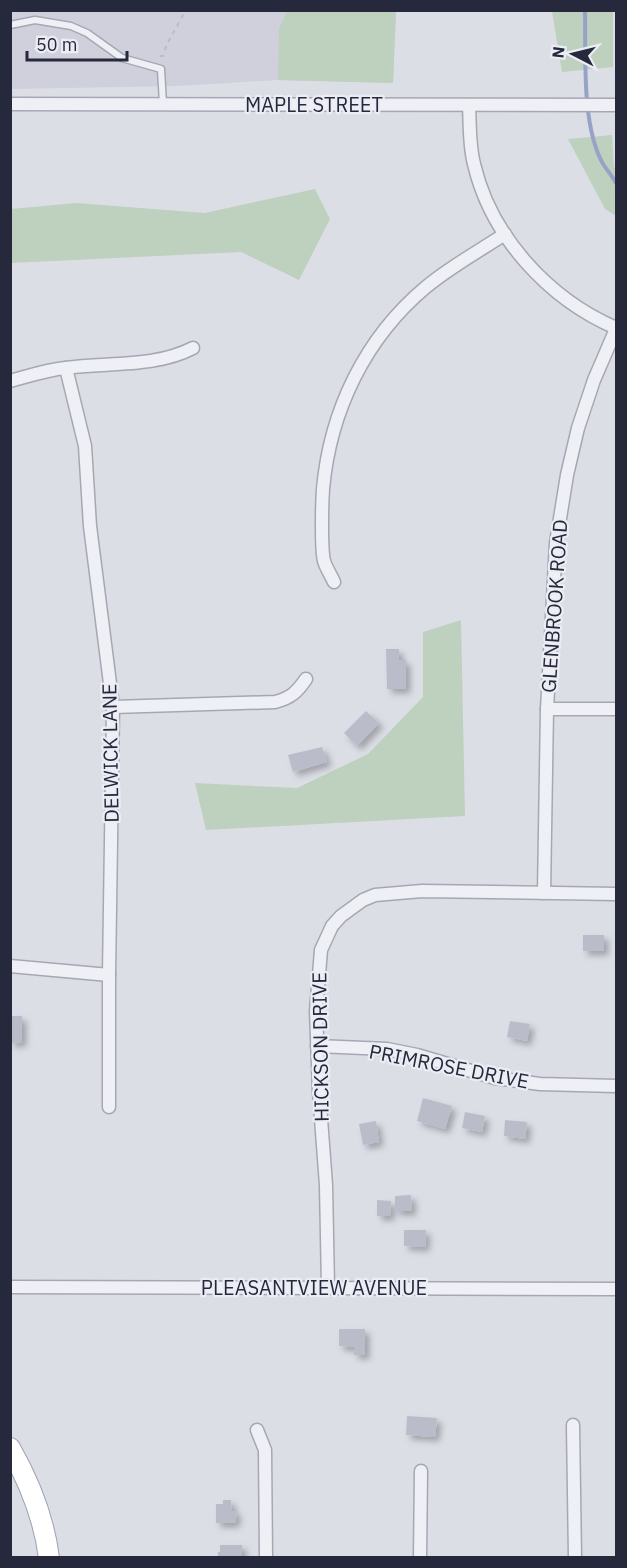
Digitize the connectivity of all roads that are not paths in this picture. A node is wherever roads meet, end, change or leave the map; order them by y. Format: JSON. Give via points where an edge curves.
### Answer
{"nodes":[{"id":1,"x":10,"y":25,"type":"edge"},
{"id":2,"x":10,"y":104,"type":"edge"},
{"id":3,"x":163,"y":104,"type":"junction"},
{"id":4,"x":470,"y":105,"type":"junction"},
{"id":5,"x":616,"y":105,"type":"edge"},
{"id":6,"x":505,"y":234,"type":"junction"},
{"id":7,"x":616,"y":328,"type":"edge"},
{"id":8,"x":193,"y":348,"type":"dead end"},
{"id":9,"x":66,"y":368,"type":"junction"},
{"id":10,"x":10,"y":381,"type":"edge"},
{"id":11,"x":334,"y":582,"type":"dead end"},
{"id":12,"x":306,"y":679,"type":"dead end"},
{"id":13,"x":113,"y":707,"type":"junction"},
{"id":14,"x":547,"y":709,"type":"junction"},
{"id":15,"x":616,"y":709,"type":"edge"},
{"id":16,"x":544,"y":893,"type":"junction"},
{"id":17,"x":616,"y":894,"type":"edge"},
{"id":18,"x":10,"y":966,"type":"edge"},
{"id":19,"x":109,"y":975,"type":"junction"},
{"id":20,"x":317,"y":1046,"type":"junction"},
{"id":21,"x":616,"y":1086,"type":"edge"},
{"id":22,"x":109,"y":1107,"type":"dead end"},
{"id":23,"x":10,"y":1287,"type":"edge"},
{"id":24,"x":328,"y":1287,"type":"junction"},
{"id":25,"x":616,"y":1289,"type":"edge"},
{"id":26,"x":573,"y":1425,"type":"dead end"},
{"id":27,"x":257,"y":1430,"type":"dead end"},
{"id":28,"x":10,"y":1448,"type":"edge"},
{"id":29,"x":17,"y":1472,"type":"edge"},
{"id":30,"x":421,"y":1472,"type":"dead end"},
{"id":31,"x":49,"y":1557,"type":"edge"},
{"id":32,"x":266,"y":1557,"type":"edge"},
{"id":33,"x":420,"y":1557,"type":"edge"},
{"id":34,"x":575,"y":1557,"type":"edge"}],
"edges":[{"from":1,"to":3,"type":"lane","via":[[35,20],[71,27],[87,33],[122,58],[161,69]]},
{"from":2,"to":3,"type":"street","name":"MAPLE STREET"},
{"from":3,"to":4,"type":"street","name":"MAPLE STREET"},
{"from":4,"to":5,"type":"street","name":"MAPLE STREET"},
{"from":4,"to":6,"type":"street","via":[[470,144],[480,185]]},
{"from":6,"to":7,"type":"street","via":[[557,293]]},
{"from":6,"to":11,"type":"street","via":[[432,282],[402,309],[351,382],[325,468],[324,560]]},
{"from":7,"to":14,"type":"street","name":"GLENBROOK ROAD","via":[[578,428],[567,475],[556,543]]},
{"from":8,"to":9,"type":"street","via":[[158,361]]},
{"from":9,"to":10,"type":"street"},
{"from":9,"to":13,"type":"street","name":"DELWICK LANE","via":[[85,446],[90,526]]},
{"from":12,"to":13,"type":"street","via":[[297,693],[275,702]]},
{"from":13,"to":19,"type":"street","name":"DELWICK LANE"},
{"from":14,"to":15,"type":"street"},
{"from":14,"to":16,"type":"street","name":"GLENBROOK ROAD"},
{"from":16,"to":17,"type":"street","name":"HICKSON DRIVE"},
{"from":16,"to":20,"type":"street","name":"HICKSON DRIVE","via":[[422,891],[375,895],[363,900],[340,916],[321,950]]},
{"from":18,"to":19,"type":"street"},
{"from":19,"to":22,"type":"street","name":"DELWICK LANE"},
{"from":20,"to":21,"type":"street","name":"PRIMROSE DRIVE","via":[[387,1049],[495,1078],[540,1084]]},
{"from":20,"to":24,"type":"street","name":"HICKSON DRIVE"},
{"from":23,"to":24,"type":"street","name":"PLEASANTVIEW AVENUE"},
{"from":24,"to":25,"type":"street","name":"PLEASANTVIEW AVENUE"},
{"from":26,"to":34,"type":"street"},
{"from":27,"to":32,"type":"street","via":[[265,1450]]},
{"from":28,"to":29,"type":"main road"},
{"from":29,"to":31,"type":"main road","via":[[38,1505]]},
{"from":30,"to":33,"type":"street"}]}
